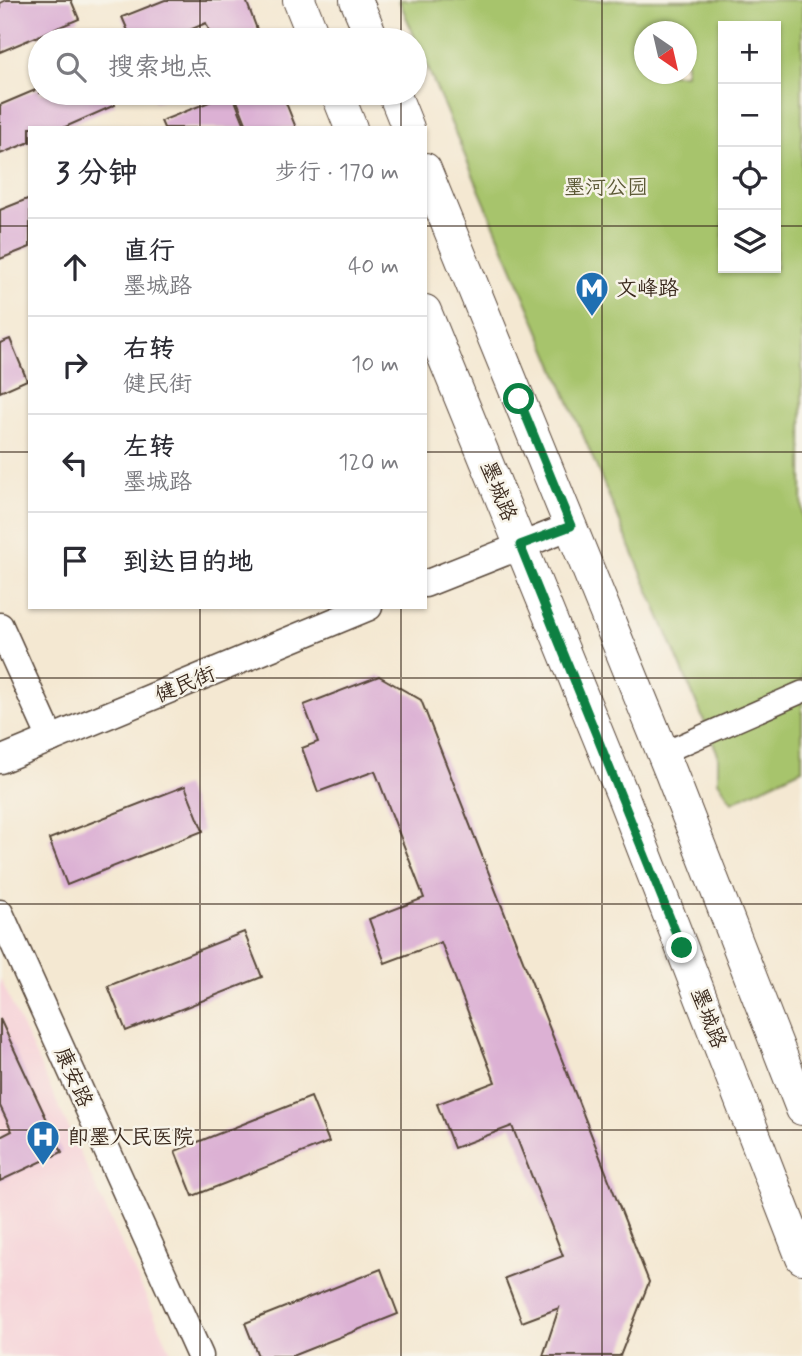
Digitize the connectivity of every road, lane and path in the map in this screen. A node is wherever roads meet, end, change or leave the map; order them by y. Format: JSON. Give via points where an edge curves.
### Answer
{"nodes":[{"id":1,"x":299,"y":0,"type":"edge"},
{"id":2,"x":356,"y":0,"type":"edge"},
{"id":3,"x":310,"y":28,"type":"edge"},
{"id":4,"x":368,"y":28,"type":"edge"},
{"id":5,"x":342,"y":105,"type":"edge"},
{"id":6,"x":399,"y":105,"type":"edge"},
{"id":7,"x":350,"y":126,"type":"edge"},
{"id":8,"x":407,"y":126,"type":"edge"},
{"id":9,"x":427,"y":174,"type":"edge"},
{"id":10,"x":427,"y":316,"type":"edge"},
{"id":11,"x":571,"y":526,"type":"junction"},
{"id":12,"x":520,"y":545,"type":"junction"},
{"id":13,"x":427,"y":583,"type":"edge"},
{"id":14,"x":364,"y":609,"type":"edge"},
{"id":15,"x":0,"y":626,"type":"edge"},
{"id":16,"x":802,"y":692,"type":"edge"},
{"id":17,"x":51,"y":739,"type":"junction"},
{"id":18,"x":663,"y":753,"type":"junction"},
{"id":19,"x":0,"y":760,"type":"edge"},
{"id":20,"x":0,"y":913,"type":"edge"},
{"id":21,"x":802,"y":1109,"type":"edge"},
{"id":22,"x":802,"y":1258,"type":"edge"},
{"id":23,"x":200,"y":1356,"type":"edge"}],
"edges":[{"from":1,"to":3,"type":"main road"},
{"from":2,"to":4,"type":"main road"},
{"from":5,"to":7,"type":"main road"},
{"from":6,"to":8,"type":"main road"},
{"from":9,"to":11,"type":"main road"},
{"from":10,"to":12,"type":"main road","name":"墨城路"},
{"from":11,"to":12,"type":"street"},
{"from":11,"to":18,"type":"main road"},
{"from":12,"to":13,"type":"street"},
{"from":12,"to":22,"type":"main road","name":"墨城路","via":[[622,793]]},
{"from":14,"to":17,"type":"street","name":"健民街"},
{"from":15,"to":17,"type":"street"},
{"from":16,"to":18,"type":"street"},
{"from":17,"to":19,"type":"street","name":"健民街"},
{"from":18,"to":21,"type":"main road"},
{"from":20,"to":23,"type":"street","name":"康安路"}]}
